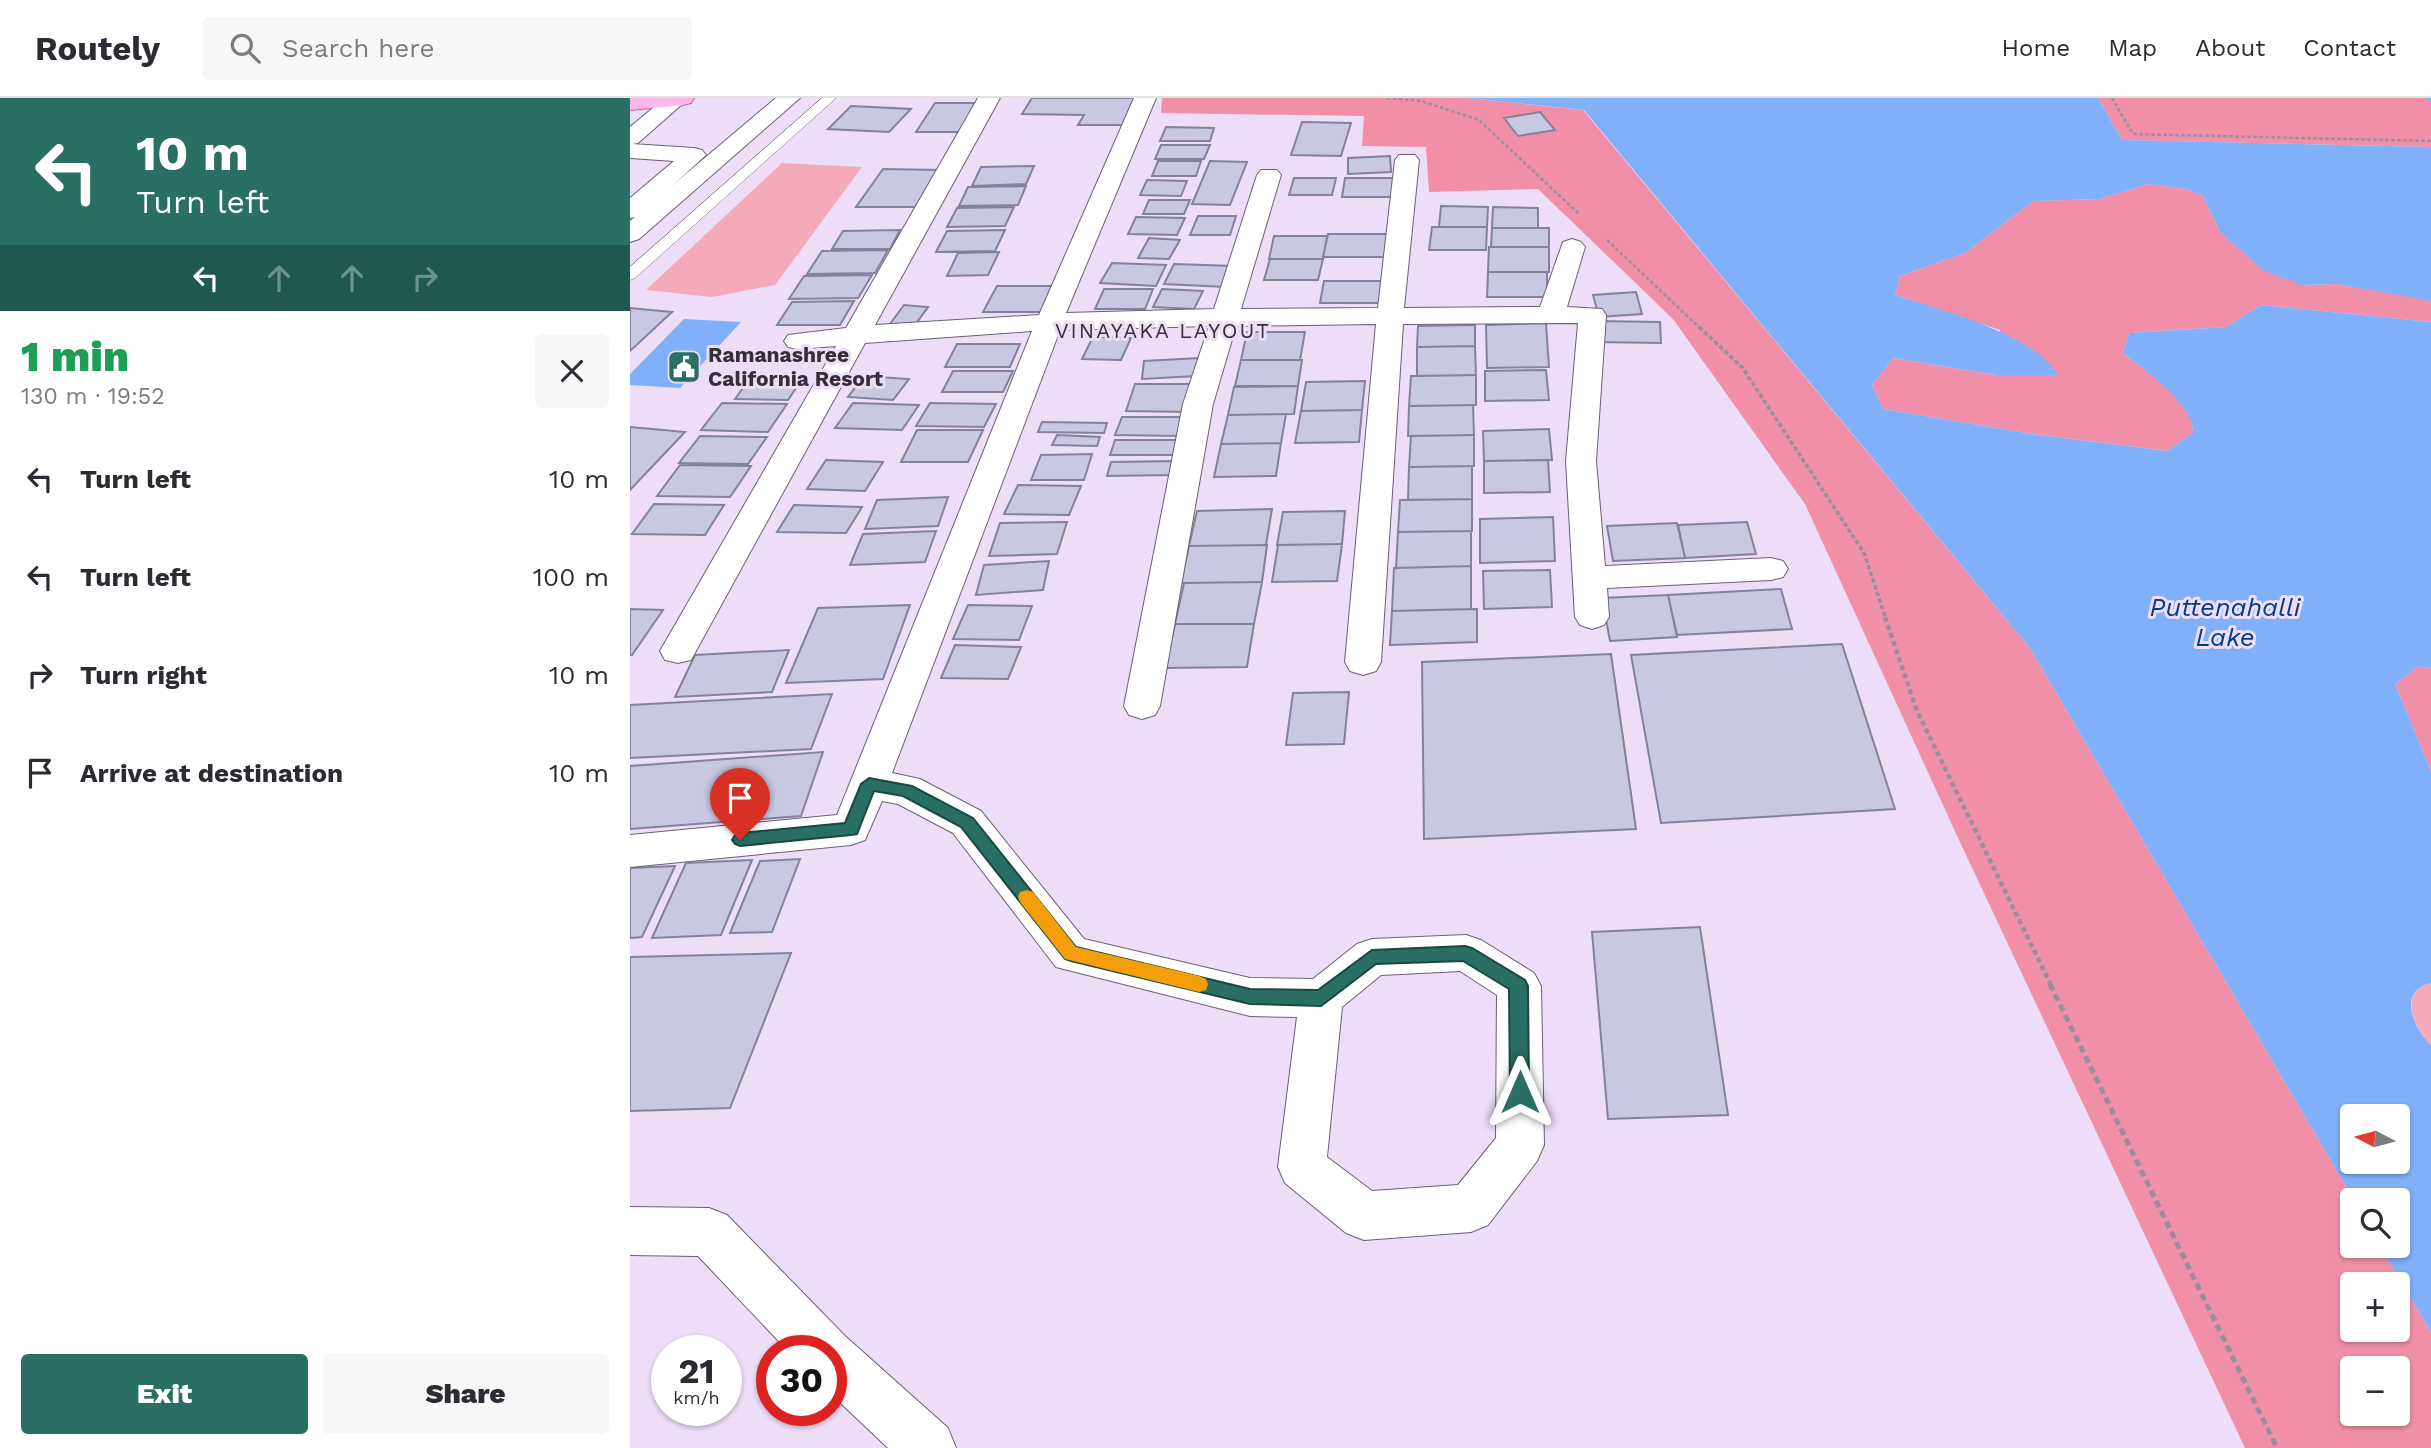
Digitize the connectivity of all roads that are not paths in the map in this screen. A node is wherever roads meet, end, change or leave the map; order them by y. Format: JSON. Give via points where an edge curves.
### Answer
{"nodes":[{"id":1,"x":683,"y":98,"type":"edge"},
{"id":2,"x":789,"y":98,"type":"edge"},
{"id":3,"x":830,"y":98,"type":"edge"},
{"id":4,"x":989,"y":98,"type":"edge"},
{"id":5,"x":1145,"y":98,"type":"edge"},
{"id":6,"x":677,"y":99,"type":"edge"},
{"id":7,"x":640,"y":102,"type":"edge"},
{"id":8,"x":630,"y":136,"type":"edge"},
{"id":9,"x":1407,"y":160,"type":"dead end"},
{"id":10,"x":1269,"y":174,"type":"dead end"},
{"id":11,"x":630,"y":211,"type":"edge"},
{"id":12,"x":630,"y":234,"type":"edge"},
{"id":13,"x":1572,"y":247,"type":"dead end"},
{"id":14,"x":630,"y":275,"type":"edge"},
{"id":15,"x":1551,"y":316,"type":"junction"},
{"id":16,"x":1390,"y":317,"type":"junction"},
{"id":17,"x":1224,"y":319,"type":"junction"},
{"id":18,"x":1049,"y":322,"type":"junction"},
{"id":19,"x":856,"y":334,"type":"junction"},
{"id":20,"x":798,"y":341,"type":"dead end"},
{"id":21,"x":1770,"y":569,"type":"dead end"},
{"id":22,"x":1590,"y":578,"type":"junction"},
{"id":23,"x":1592,"y":617,"type":"dead end"},
{"id":24,"x":678,"y":651,"type":"dead end"},
{"id":25,"x":1363,"y":662,"type":"dead end"},
{"id":26,"x":1142,"y":706,"type":"dead end"},
{"id":27,"x":869,"y":784,"type":"junction"},
{"id":28,"x":630,"y":851,"type":"edge"},
{"id":29,"x":1321,"y":998,"type":"junction"},
{"id":30,"x":630,"y":1231,"type":"edge"},
{"id":31,"x":809,"y":1335,"type":"edge"},
{"id":32,"x":847,"y":1372,"type":"edge"},
{"id":33,"x":928,"y":1448,"type":"edge"}],
"edges":[{"from":1,"to":6,"type":"main road"},
{"from":2,"to":12,"type":"street"},
{"from":3,"to":14,"type":"lane"},
{"from":4,"to":19,"type":"street"},
{"from":5,"to":18,"type":"street"},
{"from":6,"to":7,"type":"main road"},
{"from":6,"to":8,"type":"street"},
{"from":7,"to":8,"type":"street"},
{"from":8,"to":11,"type":"street","via":[[694,155]]},
{"from":9,"to":16,"type":"street"},
{"from":10,"to":17,"type":"street"},
{"from":13,"to":15,"type":"street"},
{"from":15,"to":16,"type":"street"},
{"from":15,"to":22,"type":"street","via":[[1592,315],[1581,461]]},
{"from":16,"to":17,"type":"street"},
{"from":16,"to":25,"type":"street"},
{"from":17,"to":18,"type":"street"},
{"from":17,"to":26,"type":"street","via":[[1198,404]]},
{"from":18,"to":19,"type":"street"},
{"from":18,"to":27,"type":"street"},
{"from":19,"to":20,"type":"street"},
{"from":19,"to":24,"type":"street"},
{"from":21,"to":22,"type":"street"},
{"from":22,"to":23,"type":"street"},
{"from":27,"to":28,"type":"street","via":[[851,829]]},
{"from":27,"to":29,"type":"street","via":[[906,790],[967,822],[1071,954],[1250,997]]},
{"from":29,"to":29,"type":"street","via":[[1302,1167],[1364,1216],[1471,1208],[1520,1145],[1518,986],[1465,953],[1372,957]]},
{"from":30,"to":31,"type":"street","via":[[709,1232]]},
{"from":32,"to":33,"type":"street"}]}
